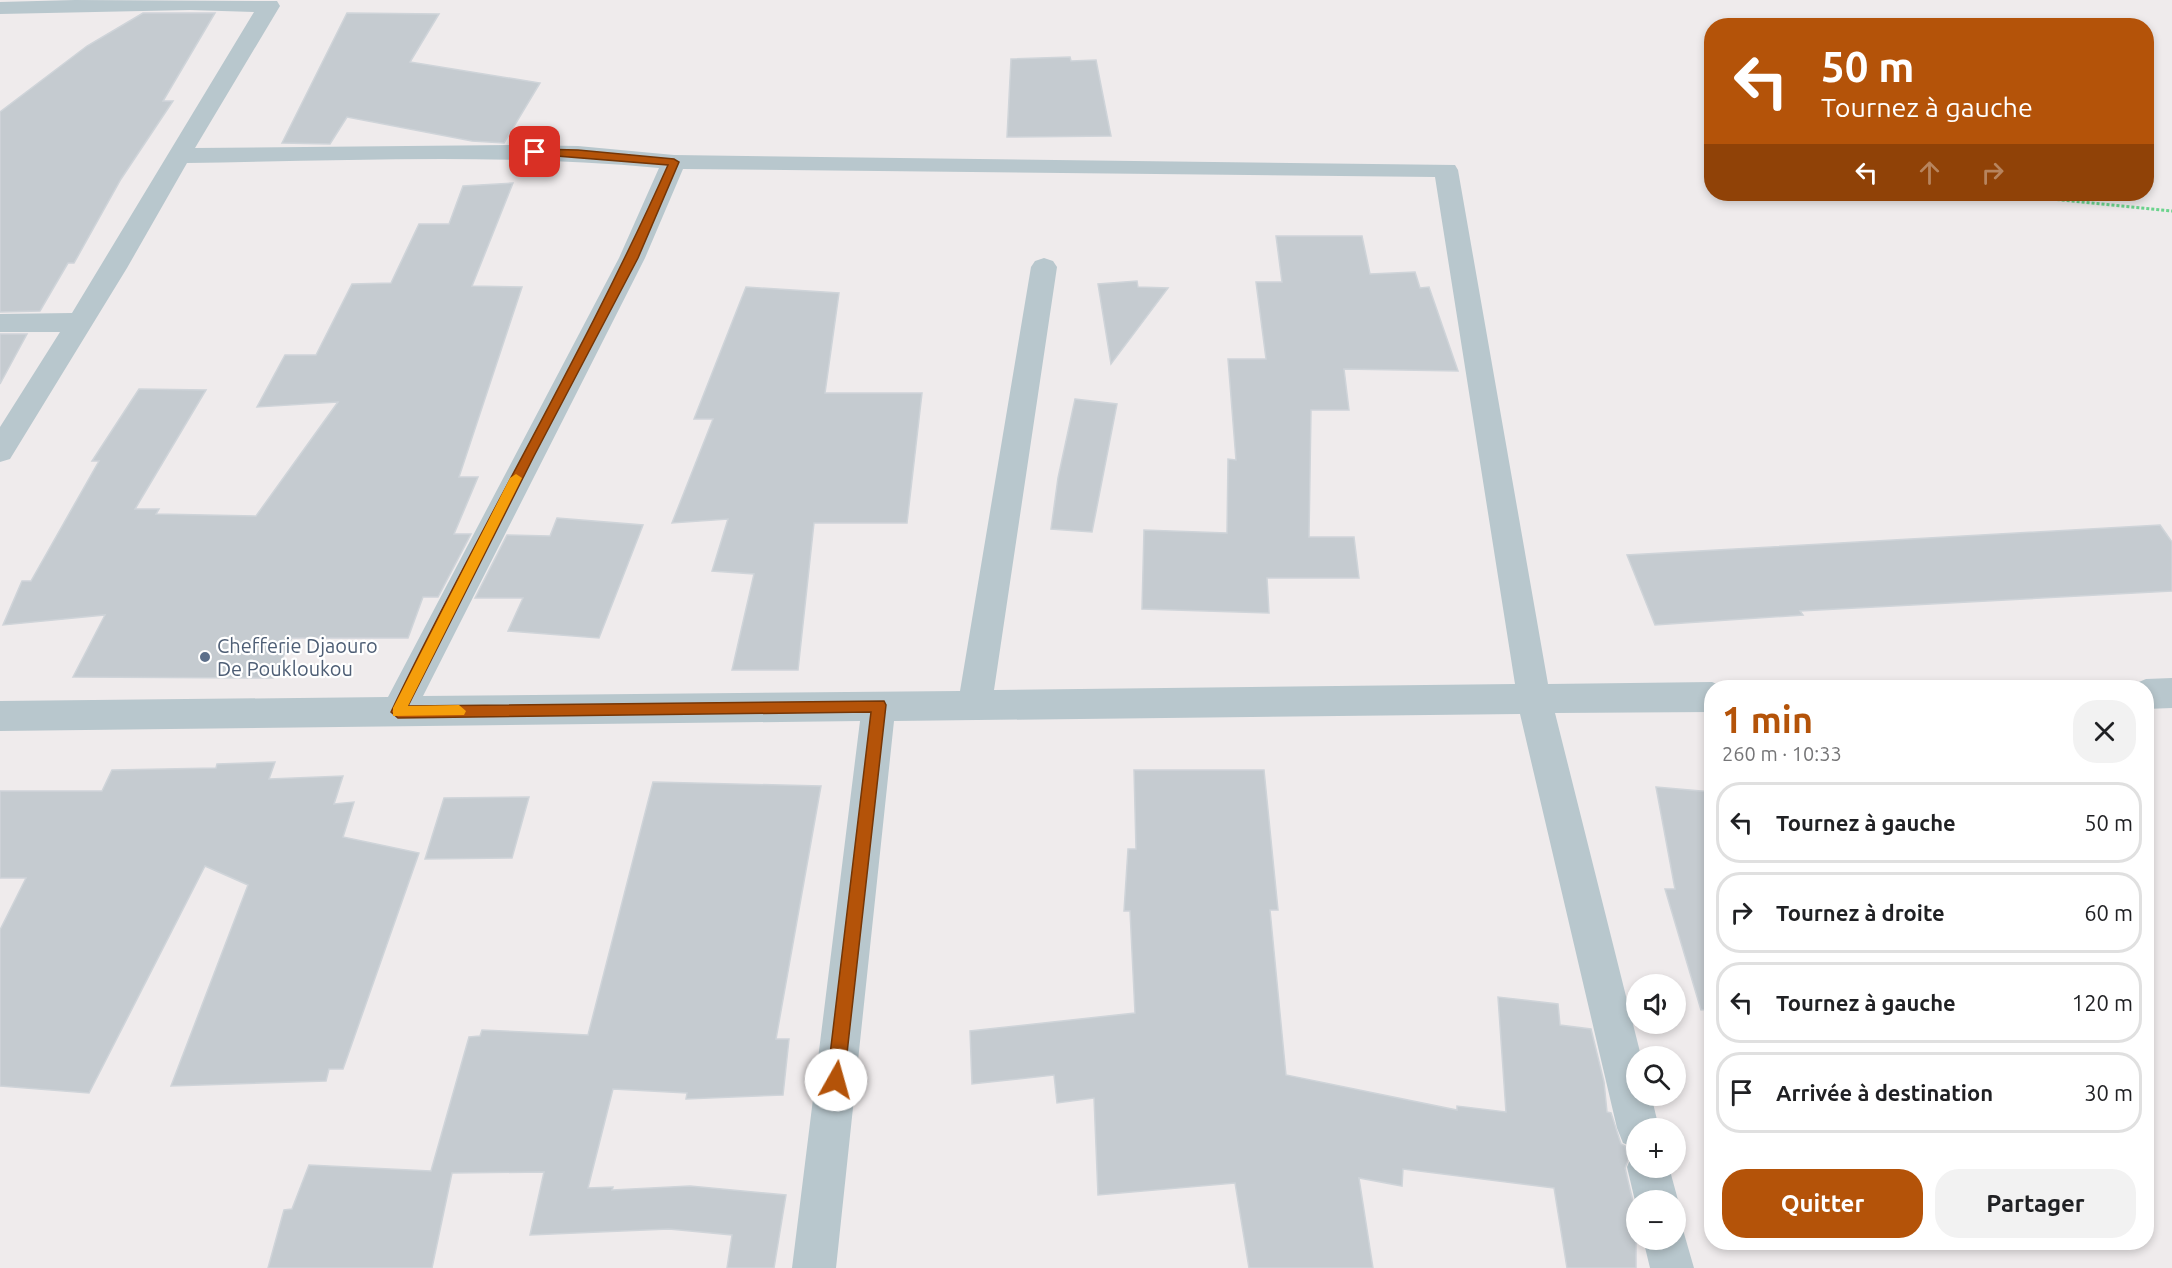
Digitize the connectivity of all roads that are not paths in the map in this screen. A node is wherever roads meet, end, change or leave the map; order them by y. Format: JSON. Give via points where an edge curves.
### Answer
{"nodes":[{"id":1,"x":272,"y":3,"type":"edge"},
{"id":2,"x":0,"y":8,"type":"edge"},
{"id":3,"x":180,"y":156,"type":"junction"},
{"id":4,"x":674,"y":162,"type":"junction"},
{"id":5,"x":1044,"y":267,"type":"dead end"},
{"id":6,"x":0,"y":322,"type":"edge"},
{"id":7,"x":80,"y":322,"type":"junction"},
{"id":8,"x":0,"y":451,"type":"edge"},
{"id":9,"x":2172,"y":693,"type":"edge"},
{"id":10,"x":2154,"y":694,"type":"edge"},
{"id":11,"x":1704,"y":698,"type":"edge"},
{"id":12,"x":1534,"y":699,"type":"junction"},
{"id":13,"x":975,"y":704,"type":"junction"},
{"id":14,"x":879,"y":705,"type":"junction"},
{"id":15,"x":398,"y":712,"type":"junction"},
{"id":16,"x":0,"y":716,"type":"edge"},
{"id":17,"x":1636,"y":1118,"type":"edge"},
{"id":18,"x":1668,"y":1250,"type":"edge"},
{"id":19,"x":814,"y":1268,"type":"edge"},
{"id":20,"x":1672,"y":1268,"type":"edge"}],
"edges":[{"from":1,"to":2,"type":"street"},
{"from":1,"to":3,"type":"street"},
{"from":3,"to":4,"type":"street","via":[[514,152]]},
{"from":3,"to":7,"type":"street"},
{"from":4,"to":12,"type":"street","via":[[1446,170]]},
{"from":4,"to":15,"type":"street","via":[[632,258]]},
{"from":5,"to":13,"type":"street"},
{"from":6,"to":7,"type":"street"},
{"from":7,"to":8,"type":"street"},
{"from":9,"to":10,"type":"street"},
{"from":11,"to":12,"type":"street"},
{"from":12,"to":13,"type":"street"},
{"from":12,"to":17,"type":"street"},
{"from":13,"to":14,"type":"street"},
{"from":14,"to":15,"type":"street"},
{"from":14,"to":19,"type":"street"},
{"from":15,"to":16,"type":"street"},
{"from":18,"to":20,"type":"street"}]}
